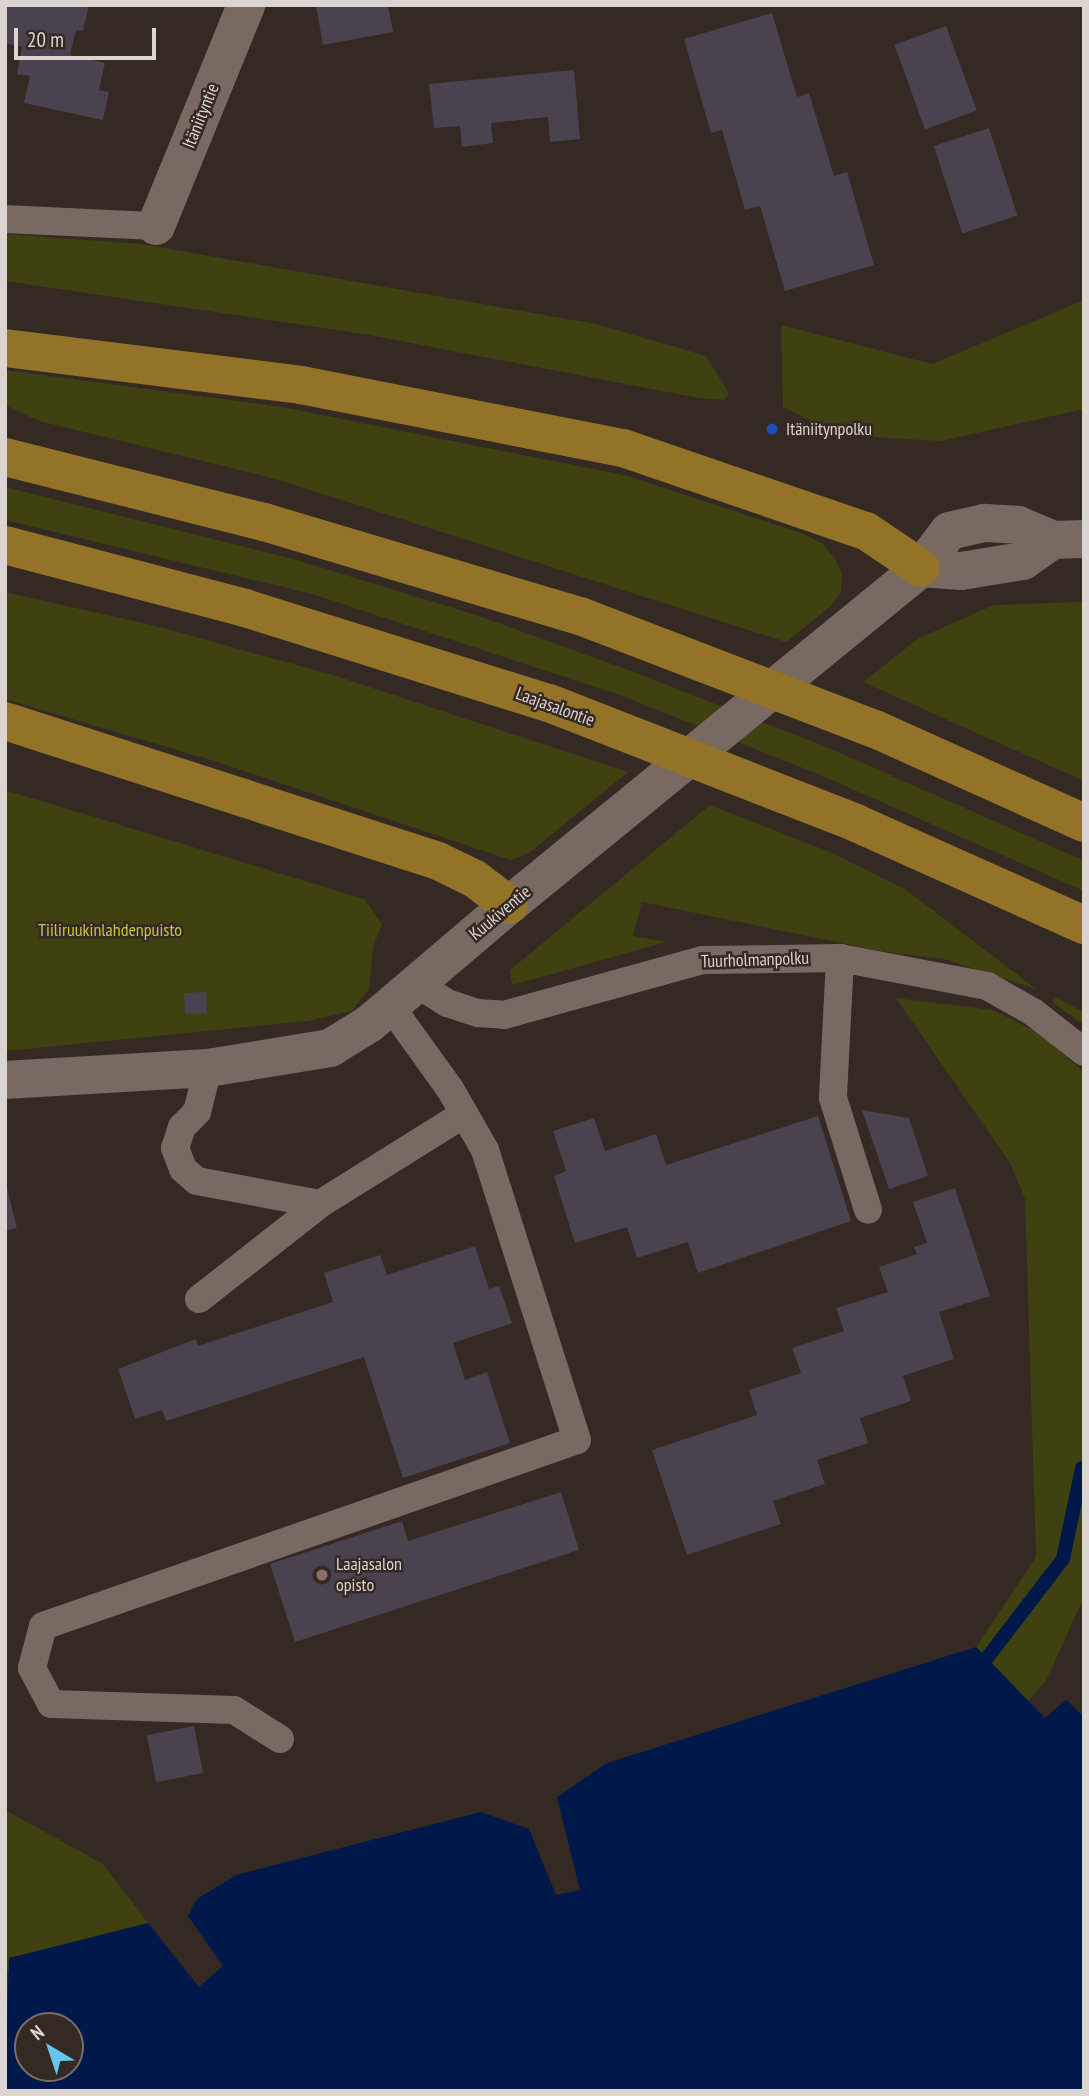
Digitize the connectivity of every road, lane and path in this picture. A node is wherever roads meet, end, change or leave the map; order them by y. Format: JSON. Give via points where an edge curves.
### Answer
{"nodes":[{"id":1,"x":246,"y":5,"type":"edge"},
{"id":2,"x":5,"y":219,"type":"edge"},
{"id":3,"x":156,"y":226,"type":"joint"},
{"id":4,"x":5,"y":348,"type":"edge"},
{"id":5,"x":5,"y":457,"type":"edge"},
{"id":6,"x":1069,"y":540,"type":"edge"},
{"id":7,"x":5,"y":545,"type":"edge"},
{"id":8,"x":909,"y":577,"type":"junction"},
{"id":9,"x":5,"y":721,"type":"edge"},
{"id":10,"x":1084,"y":822,"type":"edge"},
{"id":11,"x":509,"y":905,"type":"junction"},
{"id":12,"x":1084,"y":925,"type":"edge"},
{"id":13,"x":840,"y":958,"type":"junction"},
{"id":14,"x":404,"y":995,"type":"junction"},
{"id":15,"x":1084,"y":1052,"type":"edge"},
{"id":16,"x":208,"y":1068,"type":"junction"},
{"id":17,"x":5,"y":1080,"type":"edge"},
{"id":18,"x":464,"y":1114,"type":"junction"},
{"id":19,"x":320,"y":1204,"type":"junction"},
{"id":20,"x":868,"y":1210,"type":"dead end"},
{"id":21,"x":200,"y":1299,"type":"dead end"},
{"id":22,"x":280,"y":1739,"type":"dead end"}],
"edges":[{"from":1,"to":3,"type":"street","name":"Itäniityntie"},
{"from":2,"to":3,"type":"lane"},
{"from":4,"to":8,"type":"main road","via":[[301,385],[623,448],[866,531]]},
{"from":5,"to":10,"type":"main road","via":[[264,522],[580,616],[875,729]]},
{"from":6,"to":8,"type":"street","via":[[1023,561]]},
{"from":7,"to":12,"type":"main road","name":"Laajasalontie","via":[[245,608],[549,703],[856,823]]},
{"from":8,"to":11,"type":"street","name":"Kuukiventie"},
{"from":9,"to":11,"type":"main road","via":[[438,861],[475,879]]},
{"from":11,"to":14,"type":"street","name":"Kuukiventie"},
{"from":13,"to":14,"type":"lane","name":"Tuurholmanpolku","via":[[702,960],[504,1015]]},
{"from":13,"to":15,"type":"lane","name":"Tuurholmanpolku","via":[[987,986],[1033,1012]]},
{"from":13,"to":20,"type":"lane","via":[[833,1098]]},
{"from":14,"to":16,"type":"street","name":"Kuukiventie","via":[[330,1048]]},
{"from":14,"to":18,"type":"lane"},
{"from":16,"to":17,"type":"street","name":"Kuukiventie"},
{"from":16,"to":19,"type":"lane","via":[[197,1112],[182,1127],[175,1148],[183,1169],[197,1181]]},
{"from":18,"to":19,"type":"lane"},
{"from":18,"to":22,"type":"lane","via":[[485,1150],[577,1440],[43,1626],[32,1668],[51,1704],[234,1710]]},
{"from":19,"to":21,"type":"lane"}]}
